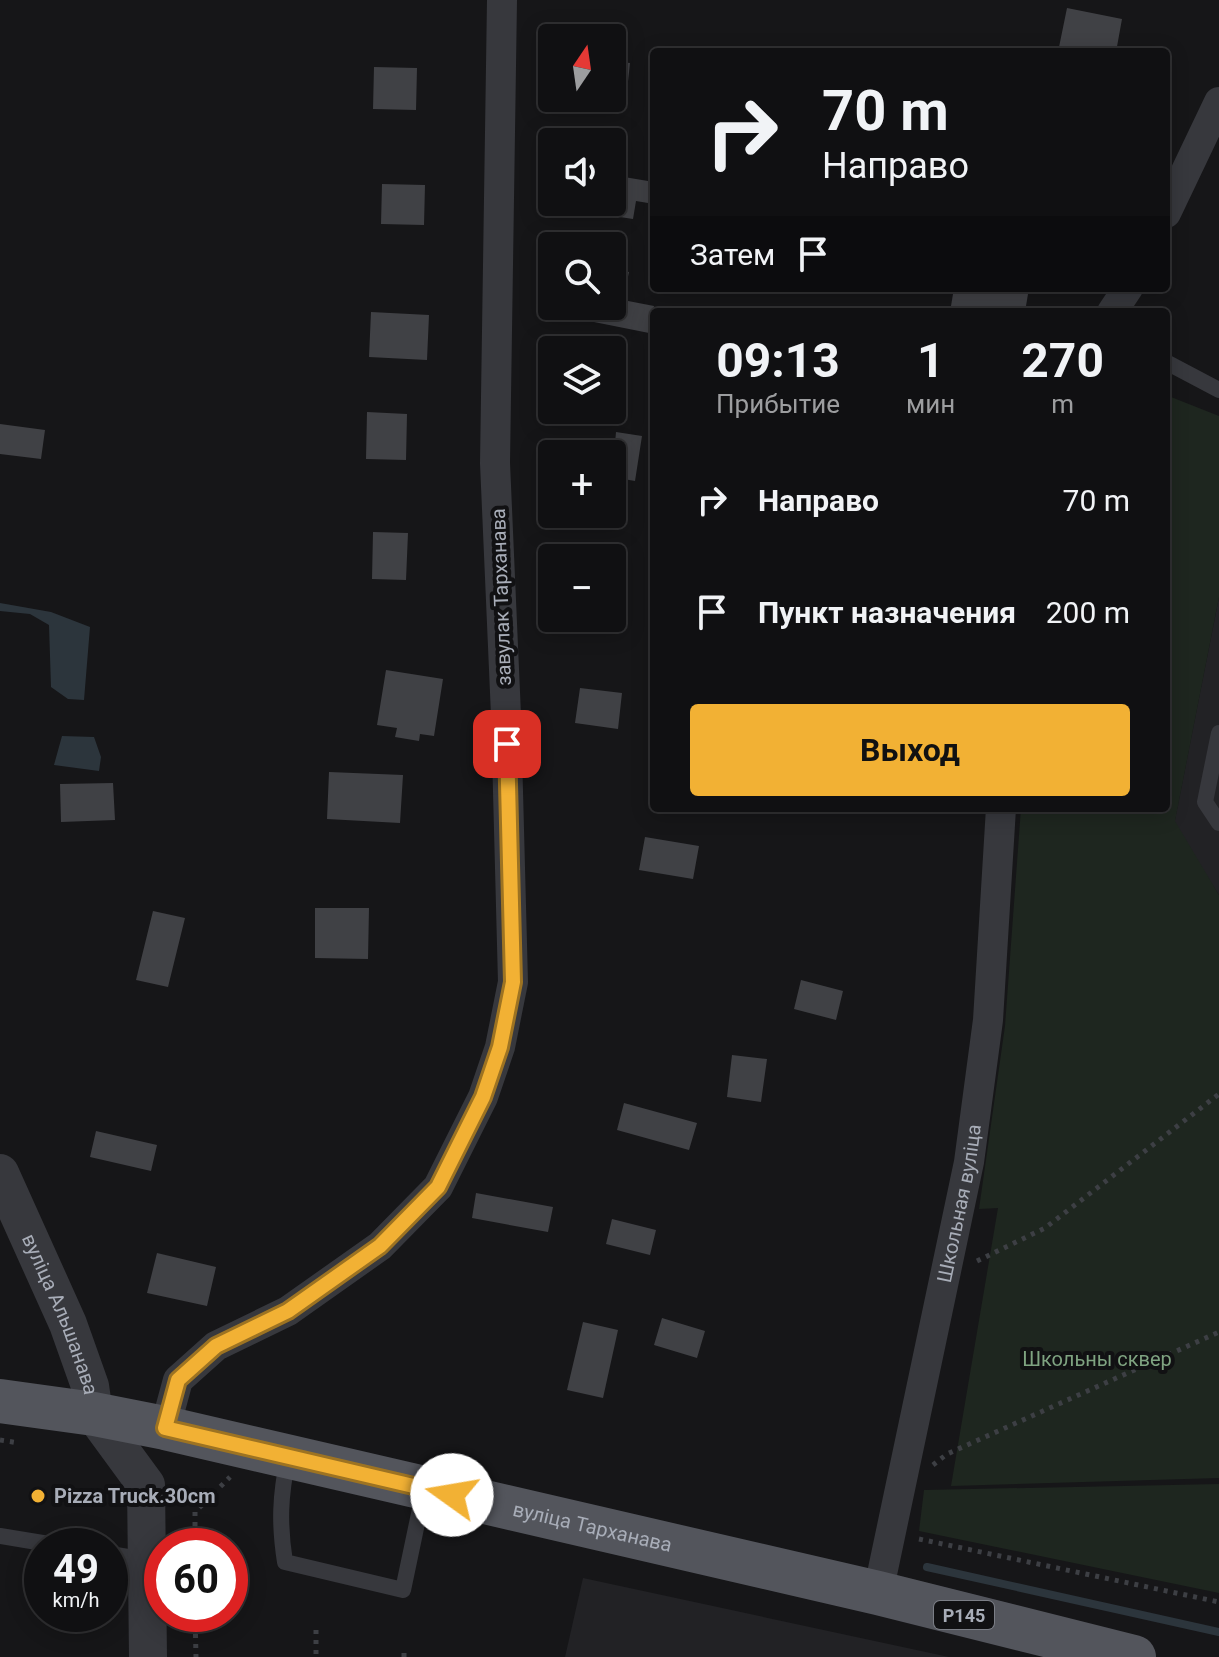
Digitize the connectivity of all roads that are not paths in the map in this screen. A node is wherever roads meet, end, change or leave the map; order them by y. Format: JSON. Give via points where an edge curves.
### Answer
{"nodes":[{"id":1,"x":502,"y":0,"type":"edge"},
{"id":2,"x":1219,"y":102,"type":"edge"},
{"id":3,"x":1170,"y":205,"type":"edge"},
{"id":4,"x":1170,"y":364,"type":"edge"},
{"id":5,"x":1219,"y":390,"type":"edge"},
{"id":6,"x":1219,"y":733,"type":"edge"},
{"id":7,"x":1001,"y":812,"type":"edge"},
{"id":8,"x":1219,"y":823,"type":"edge"},
{"id":9,"x":0,"y":1173,"type":"edge"},
{"id":10,"x":0,"y":1401,"type":"edge"},
{"id":11,"x":94,"y":1414,"type":"junction"},
{"id":12,"x":165,"y":1428,"type":"junction"},
{"id":13,"x":288,"y":1457,"type":"junction"},
{"id":14,"x":146,"y":1485,"type":"junction"},
{"id":15,"x":424,"y":1488,"type":"junction"},
{"id":16,"x":0,"y":1536,"type":"edge"},
{"id":17,"x":24,"y":1540,"type":"edge"},
{"id":18,"x":128,"y":1557,"type":"edge"},
{"id":19,"x":878,"y":1593,"type":"junction"},
{"id":20,"x":1121,"y":1656,"type":"edge"},
{"id":21,"x":148,"y":1657,"type":"edge"}],
"edges":[{"from":1,"to":12,"type":"street","name":"завулак Тарханава","via":[[495,463],[513,982],[500,1047],[483,1097],[438,1187],[380,1246],[288,1311],[216,1346],[178,1380]]},
{"from":2,"to":3,"type":"street"},
{"from":4,"to":5,"type":"lane"},
{"from":6,"to":8,"type":"lane","via":[[1205,802]]},
{"from":7,"to":19,"type":"street","name":"Школьная вуліца","via":[[988,1020],[969,1162]]},
{"from":9,"to":11,"type":"street","name":"вуліца Альшанава","via":[[68,1324]]},
{"from":10,"to":11,"type":"main road","name":"вуліца Тарханава","number":"Р145"},
{"from":11,"to":12,"type":"main road","name":"вуліца Тарханава","number":"Р145"},
{"from":11,"to":14,"type":"street"},
{"from":12,"to":13,"type":"main road","name":"вуліца Тарханава","number":"Р145"},
{"from":12,"to":14,"type":"street"},
{"from":13,"to":15,"type":"main road","name":"вуліца Тарханава","number":"Р145"},
{"from":13,"to":15,"type":"lane","via":[[279,1525],[285,1562],[403,1590]]},
{"from":14,"to":18,"type":"street"},
{"from":15,"to":19,"type":"main road","name":"вуліца Тарханава","number":"Р145"},
{"from":16,"to":17,"type":"lane"},
{"from":18,"to":21,"type":"street"},
{"from":19,"to":20,"type":"main road","name":"вуліца Тарханава","number":"Р145"}]}
